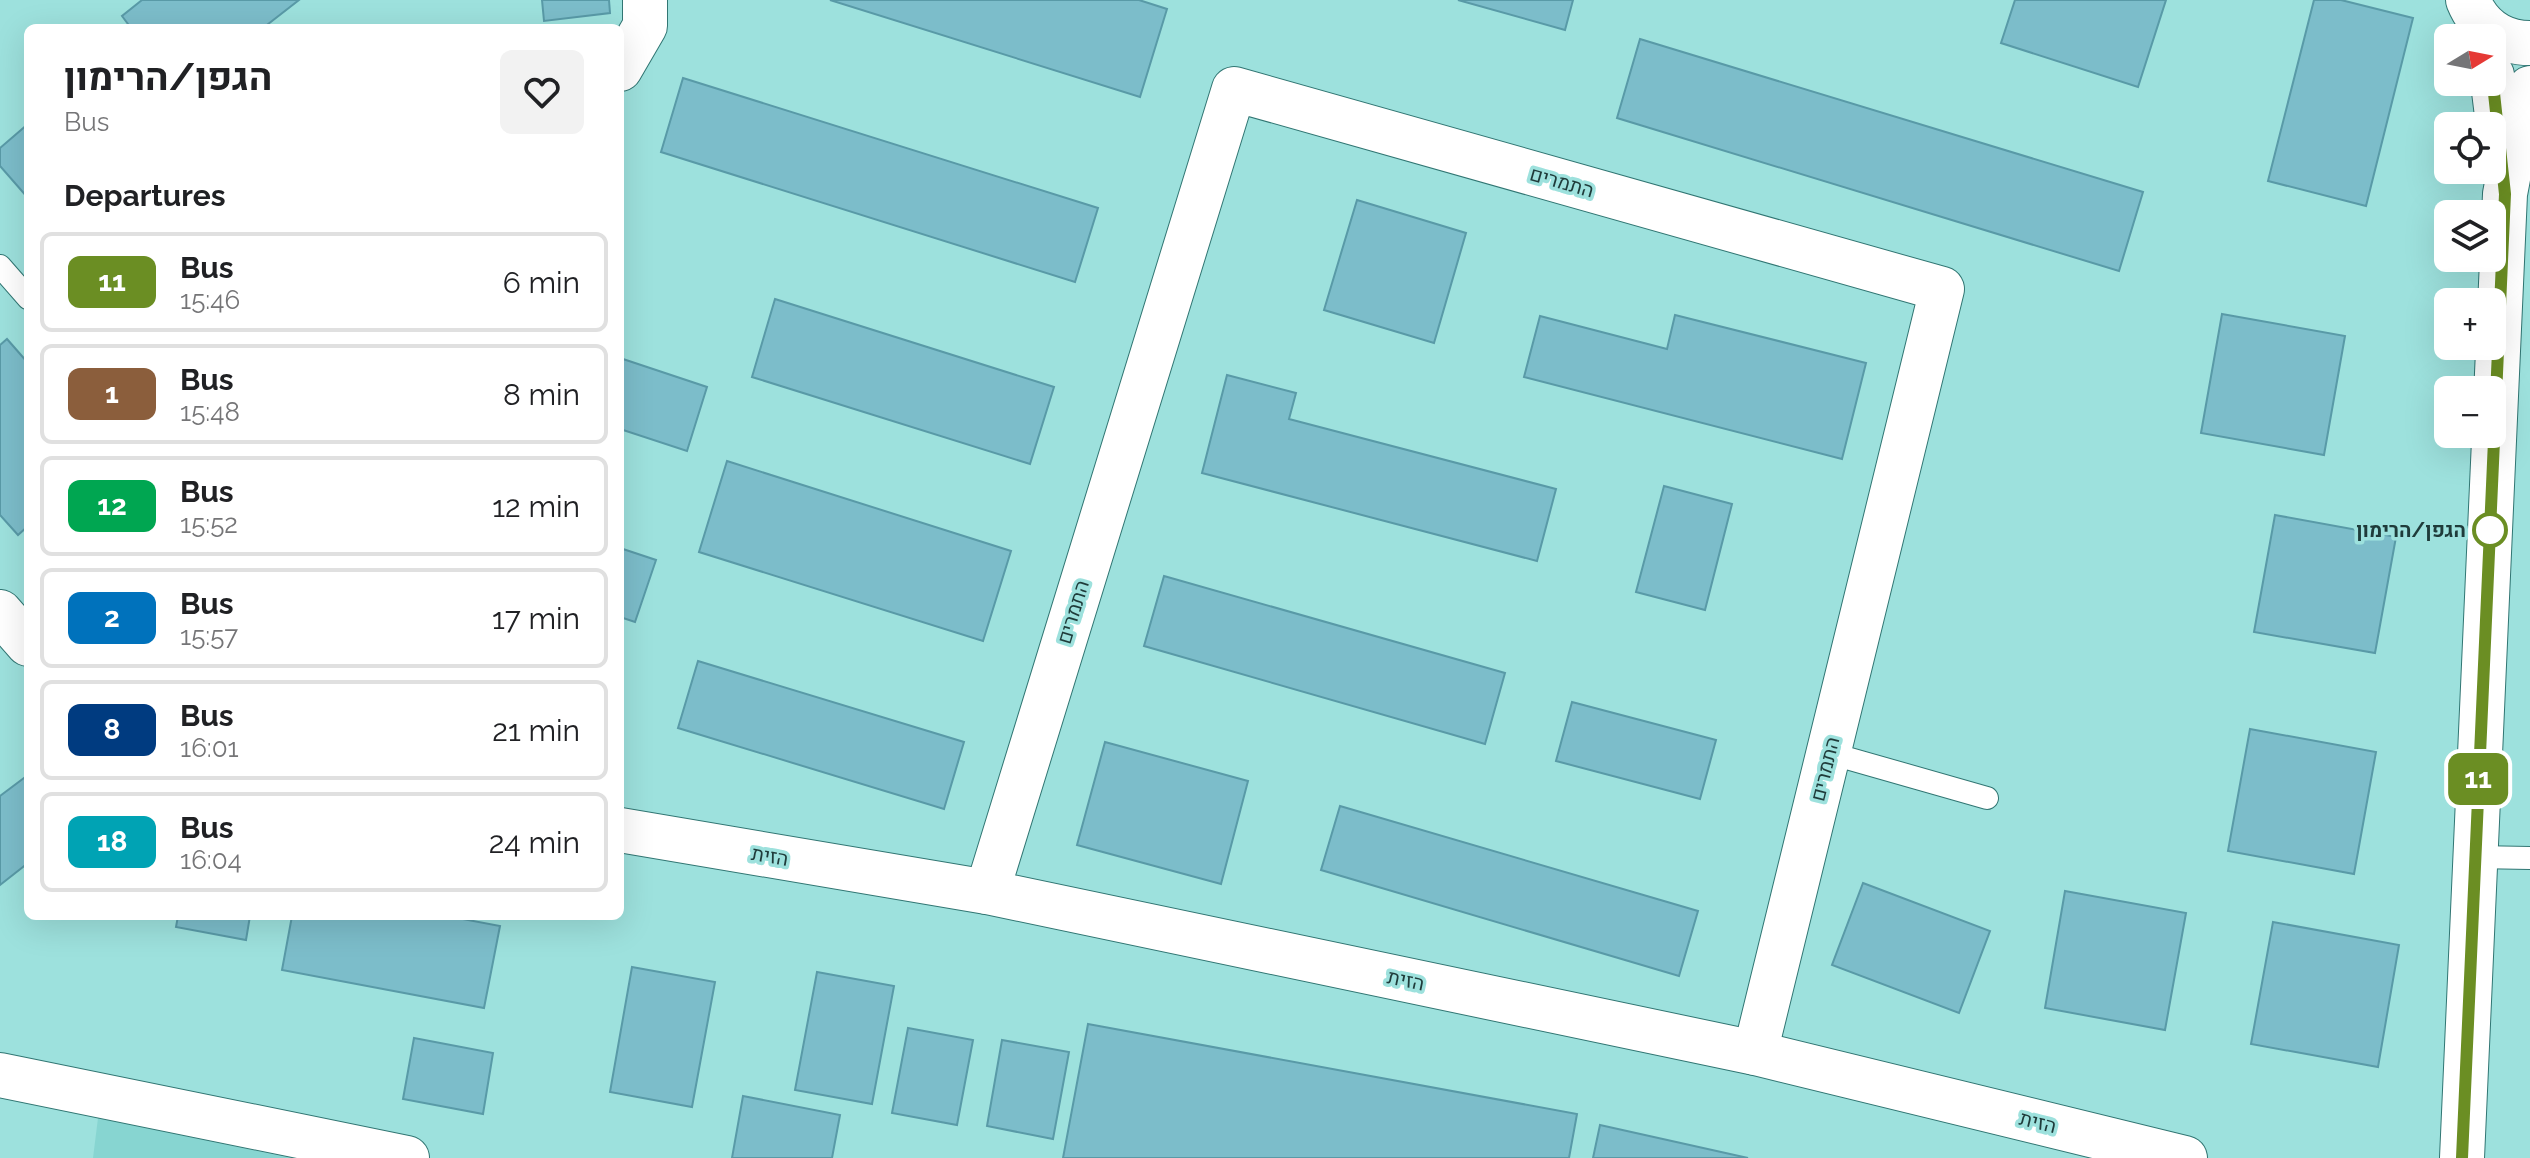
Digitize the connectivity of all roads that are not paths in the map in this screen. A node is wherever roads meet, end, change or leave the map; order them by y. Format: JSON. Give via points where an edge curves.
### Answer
{"nodes":[{"id":1,"x":645,"y":0,"type":"edge"},
{"id":2,"x":2475,"y":13,"type":"edge"},
{"id":3,"x":2530,"y":43,"type":"edge"},
{"id":4,"x":624,"y":62,"type":"edge"},
{"id":5,"x":2530,"y":88,"type":"edge"},
{"id":6,"x":2494,"y":96,"type":"edge"},
{"id":7,"x":2505,"y":194,"type":"junction"},
{"id":8,"x":0,"y":266,"type":"edge"},
{"id":9,"x":24,"y":293,"type":"edge"},
{"id":10,"x":0,"y":612,"type":"edge"},
{"id":11,"x":24,"y":639,"type":"edge"},
{"id":12,"x":1829,"y":753,"type":"junction"},
{"id":13,"x":1987,"y":798,"type":"dead end"},
{"id":14,"x":624,"y":831,"type":"edge"},
{"id":15,"x":2475,"y":857,"type":"junction"},
{"id":16,"x":2530,"y":858,"type":"edge"},
{"id":17,"x":987,"y":892,"type":"junction"},
{"id":18,"x":1755,"y":1053,"type":"junction"},
{"id":19,"x":0,"y":1075,"type":"edge"},
{"id":20,"x":386,"y":1156,"type":"edge"},
{"id":21,"x":2185,"y":1158,"type":"edge"},
{"id":22,"x":2462,"y":1158,"type":"edge"}],
"edges":[{"from":1,"to":4,"type":"street","via":[[645,26]]},
{"from":2,"to":3,"type":"street","via":[[2510,41]]},
{"from":5,"to":7,"type":"street"},
{"from":6,"to":7,"type":"street"},
{"from":7,"to":15,"type":"street"},
{"from":8,"to":9,"type":"lane"},
{"from":10,"to":11,"type":"street"},
{"from":12,"to":13,"type":"lane"},
{"from":12,"to":17,"type":"street","name":"התמרים","via":[[1942,289],[1234,89]]},
{"from":12,"to":18,"type":"street","name":"התמרים"},
{"from":14,"to":17,"type":"street","name":"הזית"},
{"from":15,"to":16,"type":"lane"},
{"from":15,"to":22,"type":"street"},
{"from":17,"to":18,"type":"street","name":"הזית"},
{"from":18,"to":21,"type":"street","name":"הזית"},
{"from":19,"to":20,"type":"street"}]}
